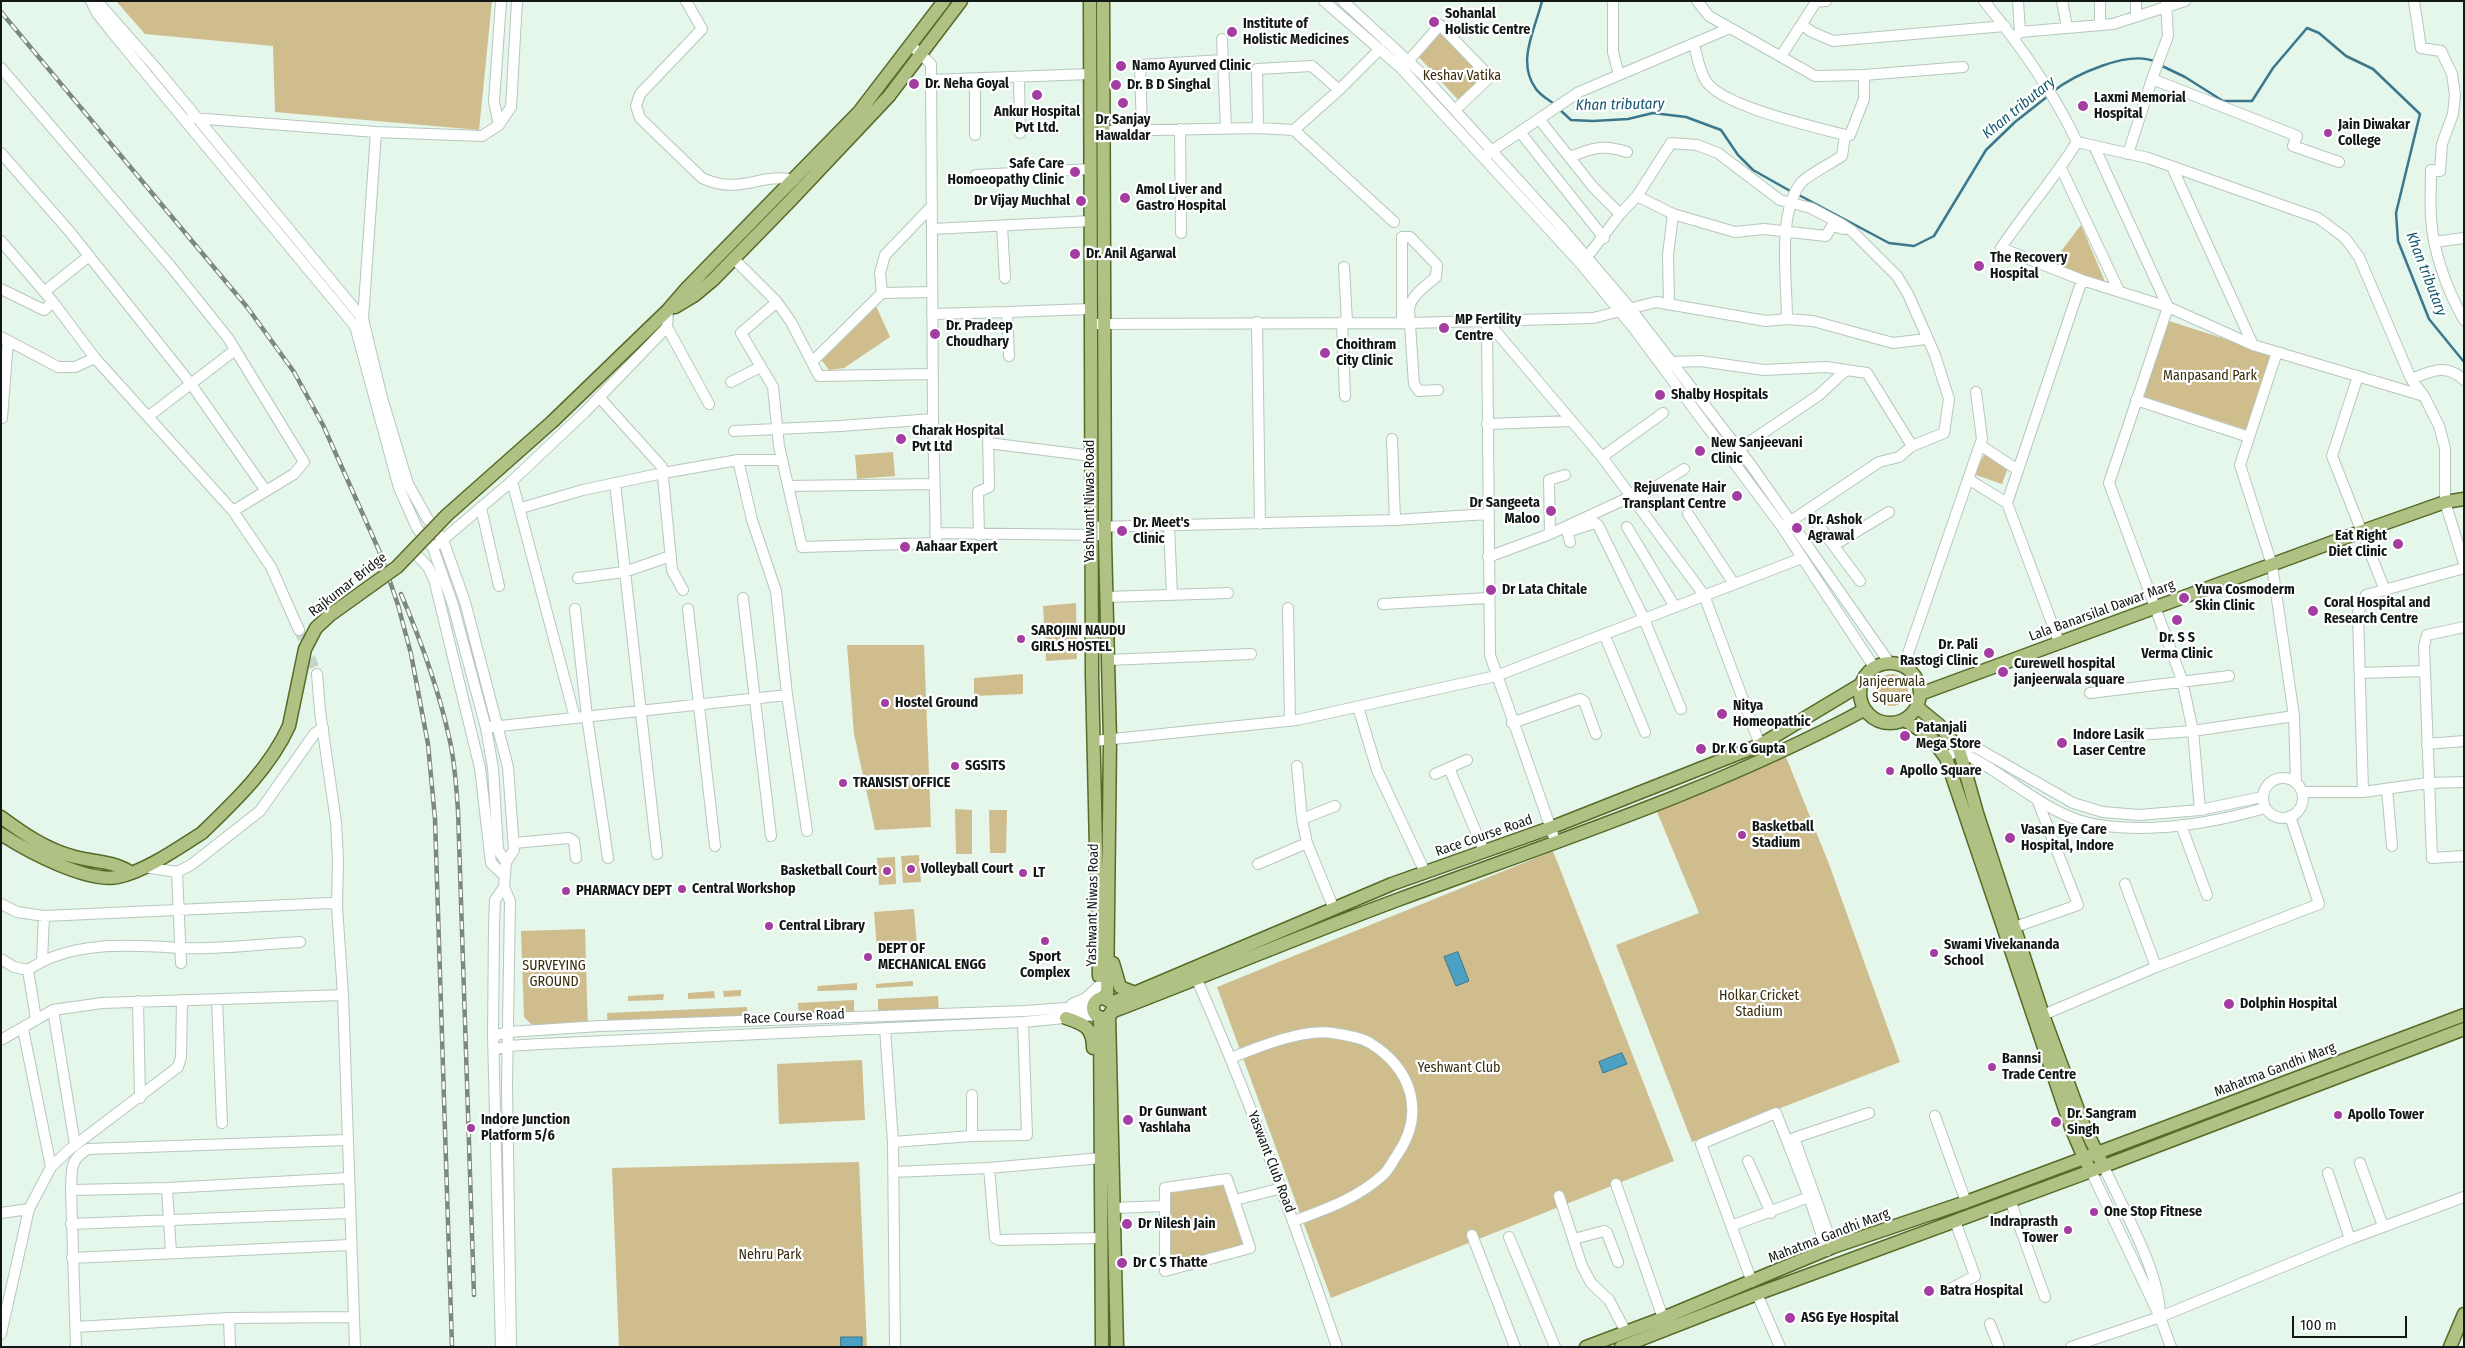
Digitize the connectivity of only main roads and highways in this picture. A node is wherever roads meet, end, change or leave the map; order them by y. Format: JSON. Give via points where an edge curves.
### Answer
{"nodes":[{"id":1,"x":944,"y":1,"type":"edge"},
{"id":2,"x":961,"y":1,"type":"edge"},
{"id":3,"x":1090,"y":1,"type":"edge"},
{"id":4,"x":1101,"y":2,"type":"edge"},
{"id":5,"x":802,"y":177,"type":"junction"},
{"id":6,"x":668,"y":310,"type":"junction"},
{"id":7,"x":2464,"y":499,"type":"edge"},
{"id":8,"x":1099,"y":531,"type":"junction"},
{"id":9,"x":1860,"y":685,"type":"junction"},
{"id":10,"x":1920,"y":694,"type":"junction"},
{"id":11,"x":1916,"y":707,"type":"junction"},
{"id":12,"x":1864,"y":710,"type":"junction"},
{"id":13,"x":1904,"y":720,"type":"junction"},
{"id":14,"x":1,"y":817,"type":"edge"},
{"id":15,"x":1,"y":834,"type":"edge"},
{"id":16,"x":130,"y":872,"type":"junction"},
{"id":17,"x":1108,"y":958,"type":"junction"},
{"id":18,"x":1138,"y":997,"type":"junction"},
{"id":19,"x":1103,"y":1008,"type":"junction"},
{"id":20,"x":1063,"y":1013,"type":"road end"},
{"id":21,"x":2464,"y":1015,"type":"edge"},
{"id":22,"x":2464,"y":1029,"type":"edge"},
{"id":23,"x":1110,"y":1036,"type":"junction"},
{"id":24,"x":1100,"y":1062,"type":"junction"},
{"id":25,"x":2097,"y":1153,"type":"junction"},
{"id":26,"x":2084,"y":1158,"type":"junction"},
{"id":27,"x":2103,"y":1165,"type":"junction"},
{"id":28,"x":2091,"y":1171,"type":"junction"},
{"id":29,"x":2464,"y":1314,"type":"edge"},
{"id":30,"x":1102,"y":1347,"type":"edge"},
{"id":31,"x":1117,"y":1347,"type":"edge"},
{"id":32,"x":1586,"y":1347,"type":"edge"},
{"id":33,"x":1621,"y":1347,"type":"edge"},
{"id":34,"x":2450,"y":1347,"type":"edge"}],
"edges":[{"from":1,"to":5,"type":"main road","via":[[859,112]]},
{"from":2,"to":5,"type":"main road","via":[[889,96]]},
{"from":3,"to":8,"type":"main road","name":"Yashwant Niwas Road","via":[[1092,456]]},
{"from":4,"to":8,"type":"main road","name":"Yashwant Niwas Road","via":[[1104,324]]},
{"from":5,"to":6,"type":"main road"},
{"from":5,"to":6,"type":"main road","via":[[734,259],[695,295]]},
{"from":6,"to":16,"type":"main road","name":"Rajkumar Bridge","bridge":true,"via":[[553,421],[451,511],[414,552],[316,628],[305,649],[289,726],[264,766],[202,833]]},
{"from":7,"to":10,"type":"main road","name":"Lala Banarsilal Dawar Marg","via":[[2445,502],[2363,531]]},
{"from":8,"to":17,"type":"main road","name":"Yashwant Niwas Road","via":[[1106,597],[1110,740]]},
{"from":8,"to":19,"type":"main road","name":"Yashwant Niwas Road","via":[[1094,741],[1099,986]]},
{"from":9,"to":10,"type":"main road","via":[[1874,666],[1888,662],[1904,666],[1916,677]]},
{"from":9,"to":12,"type":"main road"},
{"from":9,"to":18,"type":"main road","name":"Race Course Road","via":[[1760,745],[1550,828],[1425,872]]},
{"from":10,"to":11,"type":"main road"},
{"from":11,"to":13,"type":"main road"},
{"from":11,"to":25,"type":"main road","via":[[1939,725],[1959,749],[2043,1015]]},
{"from":12,"to":13,"type":"main road","via":[[1887,723]]},
{"from":12,"to":18,"type":"main road","name":"Race Course Road","via":[[1767,760],[1197,980]]},
{"from":13,"to":26,"type":"main road","via":[[1930,736],[1946,758]]},
{"from":14,"to":16,"type":"main road","via":[[43,845],[74,857],[118,864]]},
{"from":15,"to":16,"type":"main road","name":"Rajkumar Bridge","via":[[40,857],[77,871],[118,877]]},
{"from":17,"to":18,"type":"main road","via":[[1120,987]]},
{"from":17,"to":19,"type":"main road","name":"Yashwant Niwas Road"},
{"from":18,"to":19,"type":"main road","name":"Race Course Road"},
{"from":18,"to":23,"type":"main road","via":[[1134,1010],[1122,1016]]},
{"from":19,"to":23,"type":"main road","name":"Yashwant Niwas Road"},
{"from":19,"to":24,"type":"main road","name":"Yashwant Niwas Road"},
{"from":20,"to":24,"type":"main road","via":[[1090,1030],[1094,1056]]},
{"from":21,"to":25,"type":"main road","name":"Mahatma Gandhi Marg"},
{"from":22,"to":27,"type":"main road","name":"Mahatma Gandhi Marg"},
{"from":23,"to":31,"type":"main road","name":"Yashwant Niwas Road"},
{"from":24,"to":30,"type":"main road","name":"Yashwant Niwas Road"},
{"from":25,"to":26,"type":"main road","name":"Mahatma Gandhi Marg"},
{"from":25,"to":27,"type":"main road"},
{"from":26,"to":28,"type":"main road"},
{"from":26,"to":32,"type":"main road","name":"Mahatma Gandhi Marg","via":[[1830,1249]]},
{"from":27,"to":28,"type":"main road","name":"Mahatma Gandhi Marg"},
{"from":28,"to":33,"type":"main road","name":"Mahatma Gandhi Marg"},
{"from":29,"to":34,"type":"main road"}]}
